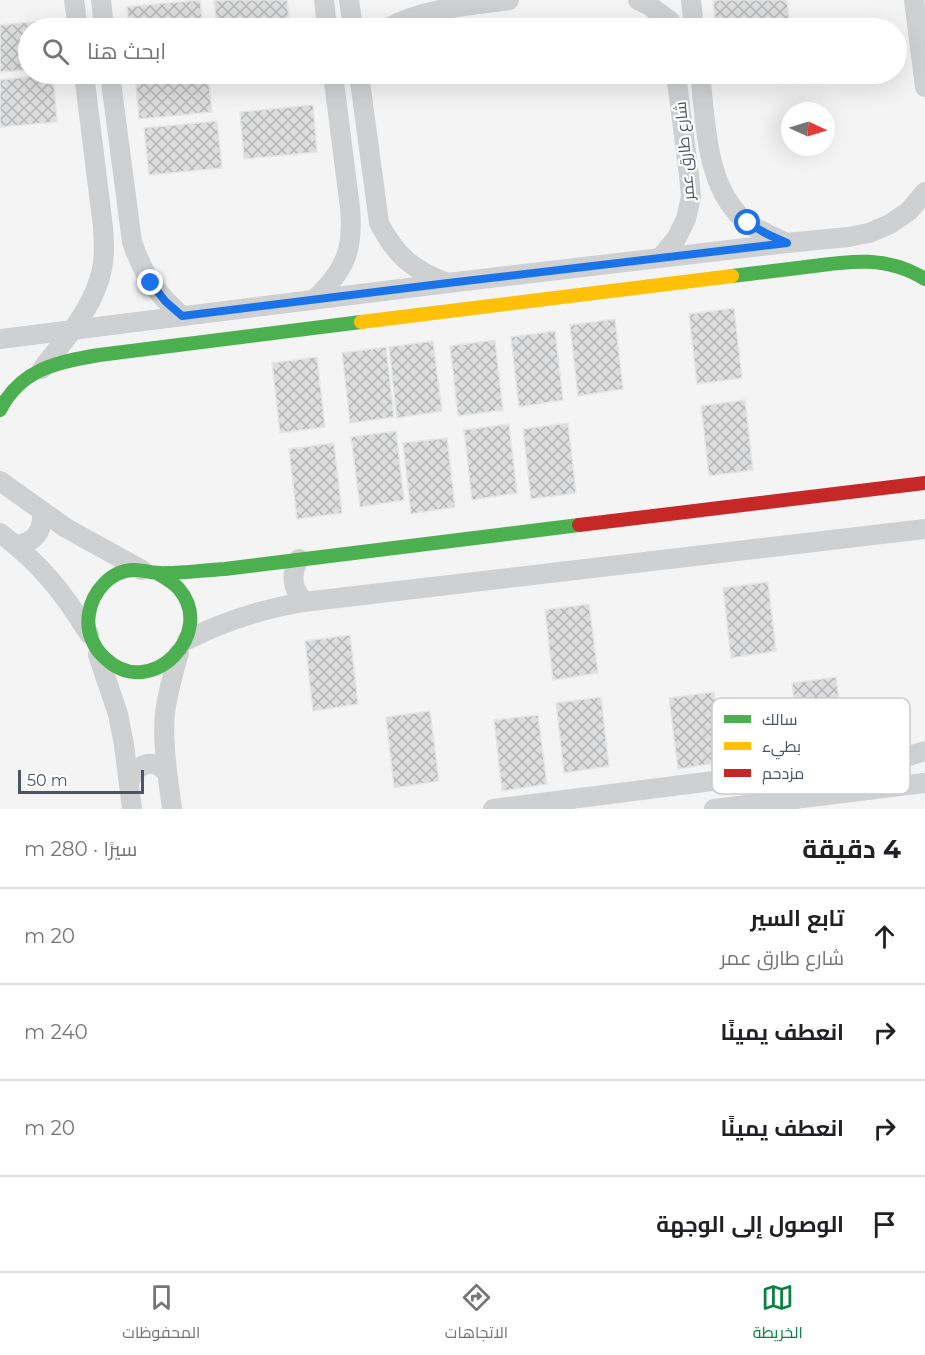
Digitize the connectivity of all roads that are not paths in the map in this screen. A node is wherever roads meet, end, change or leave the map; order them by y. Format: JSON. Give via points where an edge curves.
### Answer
{"nodes":[{"id":1,"x":74,"y":0,"type":"edge"},
{"id":2,"x":100,"y":0,"type":"edge"},
{"id":3,"x":324,"y":0,"type":"edge"},
{"id":4,"x":349,"y":0,"type":"edge"},
{"id":5,"x":509,"y":0,"type":"edge"},
{"id":6,"x":638,"y":0,"type":"edge"},
{"id":7,"x":667,"y":0,"type":"edge"},
{"id":8,"x":691,"y":0,"type":"edge"},
{"id":9,"x":914,"y":0,"type":"edge"},
{"id":10,"x":445,"y":4,"type":"edge"},
{"id":11,"x":77,"y":18,"type":"edge"},
{"id":12,"x":103,"y":18,"type":"edge"},
{"id":13,"x":326,"y":18,"type":"edge"},
{"id":14,"x":352,"y":18,"type":"edge"},
{"id":15,"x":411,"y":18,"type":"edge"},
{"id":16,"x":663,"y":18,"type":"edge"},
{"id":17,"x":669,"y":18,"type":"edge"},
{"id":18,"x":693,"y":18,"type":"edge"},
{"id":19,"x":85,"y":84,"type":"edge"},
{"id":20,"x":111,"y":84,"type":"edge"},
{"id":21,"x":334,"y":84,"type":"edge"},
{"id":22,"x":360,"y":84,"type":"edge"},
{"id":23,"x":677,"y":84,"type":"edge"},
{"id":24,"x":701,"y":84,"type":"edge"},
{"id":25,"x":925,"y":87,"type":"edge"},
{"id":26,"x":714,"y":171,"type":"junction"},
{"id":27,"x":689,"y":175,"type":"junction"},
{"id":28,"x":925,"y":192,"type":"edge"},
{"id":29,"x":375,"y":202,"type":"junction"},
{"id":30,"x":350,"y":208,"type":"junction"},
{"id":31,"x":848,"y":237,"type":"junction"},
{"id":32,"x":132,"y":242,"type":"junction"},
{"id":33,"x":787,"y":243,"type":"junction"},
{"id":34,"x":104,"y":245,"type":"junction"},
{"id":35,"x":662,"y":257,"type":"junction"},
{"id":36,"x":852,"y":261,"type":"junction"},
{"id":37,"x":518,"y":274,"type":"junction"},
{"id":38,"x":925,"y":279,"type":"edge"},
{"id":39,"x":448,"y":283,"type":"junction"},
{"id":40,"x":315,"y":300,"type":"junction"},
{"id":41,"x":522,"y":302,"type":"junction"},
{"id":42,"x":182,"y":316,"type":"junction"},
{"id":43,"x":72,"y":330,"type":"junction"},
{"id":44,"x":0,"y":339,"type":"edge"},
{"id":45,"x":42,"y":369,"type":"junction"},
{"id":46,"x":0,"y":410,"type":"edge"},
{"id":47,"x":0,"y":465,"type":"edge"},
{"id":48,"x":924,"y":482,"type":"edge"},
{"id":49,"x":2,"y":483,"type":"edge"},
{"id":50,"x":42,"y":512,"type":"junction"},
{"id":51,"x":925,"y":529,"type":"edge"},
{"id":52,"x":8,"y":539,"type":"edge"},
{"id":53,"x":299,"y":559,"type":"junction"},
{"id":54,"x":150,"y":572,"type":"junction"},
{"id":55,"x":303,"y":602,"type":"junction"},
{"id":56,"x":93,"y":642,"type":"junction"},
{"id":57,"x":183,"y":646,"type":"junction"},
{"id":58,"x":917,"y":754,"type":"edge"},
{"id":59,"x":168,"y":773,"type":"junction"},
{"id":60,"x":712,"y":781,"type":"edge"},
{"id":61,"x":129,"y":783,"type":"junction"},
{"id":62,"x":920,"y":783,"type":"edge"},
{"id":63,"x":864,"y":794,"type":"edge"},
{"id":64,"x":823,"y":802,"type":"edge"},
{"id":65,"x":174,"y":804,"type":"edge"},
{"id":66,"x":132,"y":809,"type":"edge"},
{"id":67,"x":493,"y":809,"type":"edge"},
{"id":68,"x":714,"y":809,"type":"edge"}],
"edges":[{"from":1,"to":11,"type":"street"},
{"from":2,"to":12,"type":"street"},
{"from":3,"to":13,"type":"street"},
{"from":4,"to":14,"type":"street"},
{"from":5,"to":10,"type":"street"},
{"from":6,"to":16,"type":"street"},
{"from":7,"to":17,"type":"street"},
{"from":8,"to":18,"type":"street"},
{"from":9,"to":25,"type":"street"},
{"from":10,"to":15,"type":"street"},
{"from":19,"to":34,"type":"street"},
{"from":20,"to":32,"type":"street"},
{"from":21,"to":30,"type":"street"},
{"from":22,"to":29,"type":"street"},
{"from":23,"to":27,"type":"street","name":"شارع طارق عمر"},
{"from":24,"to":26,"type":"street","name":"شارع طارق عمر"},
{"from":26,"to":27,"type":"street","via":[[703,179]]},
{"from":26,"to":33,"type":"street","name":"شارع طارق عمر","via":[[722,191],[748,223]]},
{"from":27,"to":35,"type":"street","name":"شارع طارق عمر","via":[[691,197],[686,219]]},
{"from":28,"to":31,"type":"street","via":[[909,211],[890,224]]},
{"from":29,"to":30,"type":"street","via":[[375,208],[365,216]]},
{"from":29,"to":39,"type":"street","via":[[379,223],[399,255]]},
{"from":30,"to":40,"type":"street","via":[[351,244],[331,284]]},
{"from":31,"to":33,"type":"street"},
{"from":31,"to":36,"type":"street","via":[[855,241],[858,250]]},
{"from":32,"to":34,"type":"street","via":[[120,252]]},
{"from":32,"to":42,"type":"street","via":[[151,283]]},
{"from":33,"to":35,"type":"street"},
{"from":34,"to":43,"type":"street","via":[[96,291]]},
{"from":35,"to":37,"type":"street"},
{"from":36,"to":38,"type":"street","via":[[896,265]]},
{"from":36,"to":41,"type":"street"},
{"from":37,"to":39,"type":"street"},
{"from":37,"to":41,"type":"street"},
{"from":39,"to":40,"type":"street"},
{"from":40,"to":42,"type":"street"},
{"from":41,"to":45,"type":"street","via":[[99,355]]},
{"from":42,"to":43,"type":"street"},
{"from":43,"to":44,"type":"street"},
{"from":43,"to":45,"type":"street"},
{"from":45,"to":46,"type":"street","via":[[12,389]]},
{"from":47,"to":49,"type":"street"},
{"from":48,"to":53,"type":"street"},
{"from":49,"to":50,"type":"street"},
{"from":50,"to":52,"type":"street","via":[[43,522],[34,538],[25,543]]},
{"from":50,"to":54,"type":"street","via":[[91,543]]},
{"from":51,"to":55,"type":"street"},
{"from":52,"to":56,"type":"street","via":[[57,586]]},
{"from":53,"to":54,"type":"street","via":[[229,569]]},
{"from":53,"to":55,"type":"street","via":[[292,576]]},
{"from":54,"to":56,"type":"street","via":[[126,571],[99,589],[88,618]]},
{"from":54,"to":57,"type":"street","via":[[171,581],[182,593],[190,624]]},
{"from":55,"to":57,"type":"street","via":[[247,614],[209,629]]},
{"from":56,"to":57,"type":"street","via":[[107,661],[136,672],[152,671],[167,664]]},
{"from":56,"to":61,"type":"street","via":[[118,714]]},
{"from":57,"to":59,"type":"street","via":[[170,682],[165,713]]},
{"from":58,"to":62,"type":"street","via":[[922,768]]},
{"from":59,"to":61,"type":"street","via":[[158,765],[145,765],[135,771]]},
{"from":59,"to":65,"type":"street"},
{"from":60,"to":67,"type":"street"},
{"from":61,"to":66,"type":"street"},
{"from":63,"to":64,"type":"street"},
{"from":64,"to":68,"type":"street"}]}
